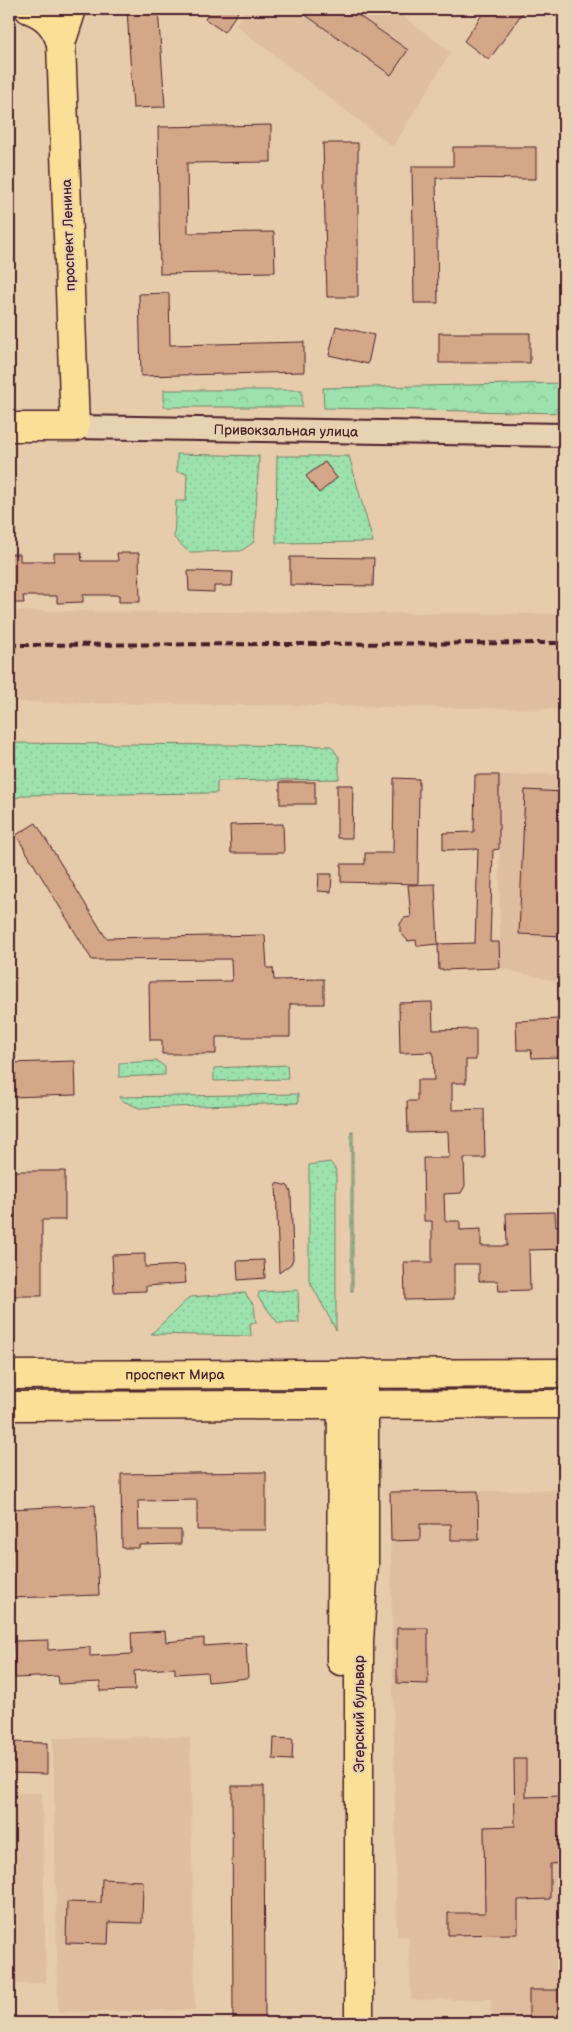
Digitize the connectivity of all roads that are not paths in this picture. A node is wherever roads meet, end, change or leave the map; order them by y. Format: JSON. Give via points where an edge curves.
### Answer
{"nodes":[{"id":1,"x":29,"y":9,"type":"edge"},
{"id":2,"x":72,"y":9,"type":"edge"},
{"id":3,"x":62,"y":43,"type":"junction"},
{"id":4,"x":9,"y":427,"type":"edge"},
{"id":5,"x":75,"y":427,"type":"junction"},
{"id":6,"x":564,"y":435,"type":"edge"},
{"id":7,"x":564,"y":1372,"type":"edge"},
{"id":8,"x":353,"y":1373,"type":"junction"},
{"id":9,"x":102,"y":1374,"type":"junction"},
{"id":10,"x":9,"y":1375,"type":"edge"},
{"id":11,"x":352,"y":1404,"type":"junction"},
{"id":12,"x":564,"y":1404,"type":"edge"},
{"id":13,"x":102,"y":1405,"type":"junction"},
{"id":14,"x":9,"y":1406,"type":"edge"},
{"id":15,"x":350,"y":1966,"type":"junction"},
{"id":16,"x":342,"y":2023,"type":"edge"},
{"id":17,"x":358,"y":2023,"type":"edge"}],
"edges":[{"from":1,"to":3,"type":"main road","name":"проспект Ленина","via":[[50,20]]},
{"from":2,"to":3,"type":"main road","name":"проспект Ленина"},
{"from":3,"to":5,"type":"main road","name":"проспект Ленина"},
{"from":4,"to":5,"type":"main road","name":"Привокзальная улица"},
{"from":5,"to":6,"type":"street","name":"Привокзальная улица"},
{"from":7,"to":8,"type":"main road","name":"проспект Мира"},
{"from":8,"to":9,"type":"main road","name":"проспект Мира"},
{"from":8,"to":11,"type":"main road","name":"Эгерский бульвар"},
{"from":9,"to":10,"type":"main road","name":"проспект Мира"},
{"from":9,"to":13,"type":"main road"},
{"from":11,"to":12,"type":"main road"},
{"from":11,"to":13,"type":"main road"},
{"from":11,"to":15,"type":"main road","name":"Эгерский бульвар","via":[[352,1564],[360,1641],[350,1718]]},
{"from":13,"to":14,"type":"main road"},
{"from":15,"to":16,"type":"main road","name":"Эгерский бульвар"},
{"from":15,"to":17,"type":"main road","name":"Эгерский бульвар"}]}
